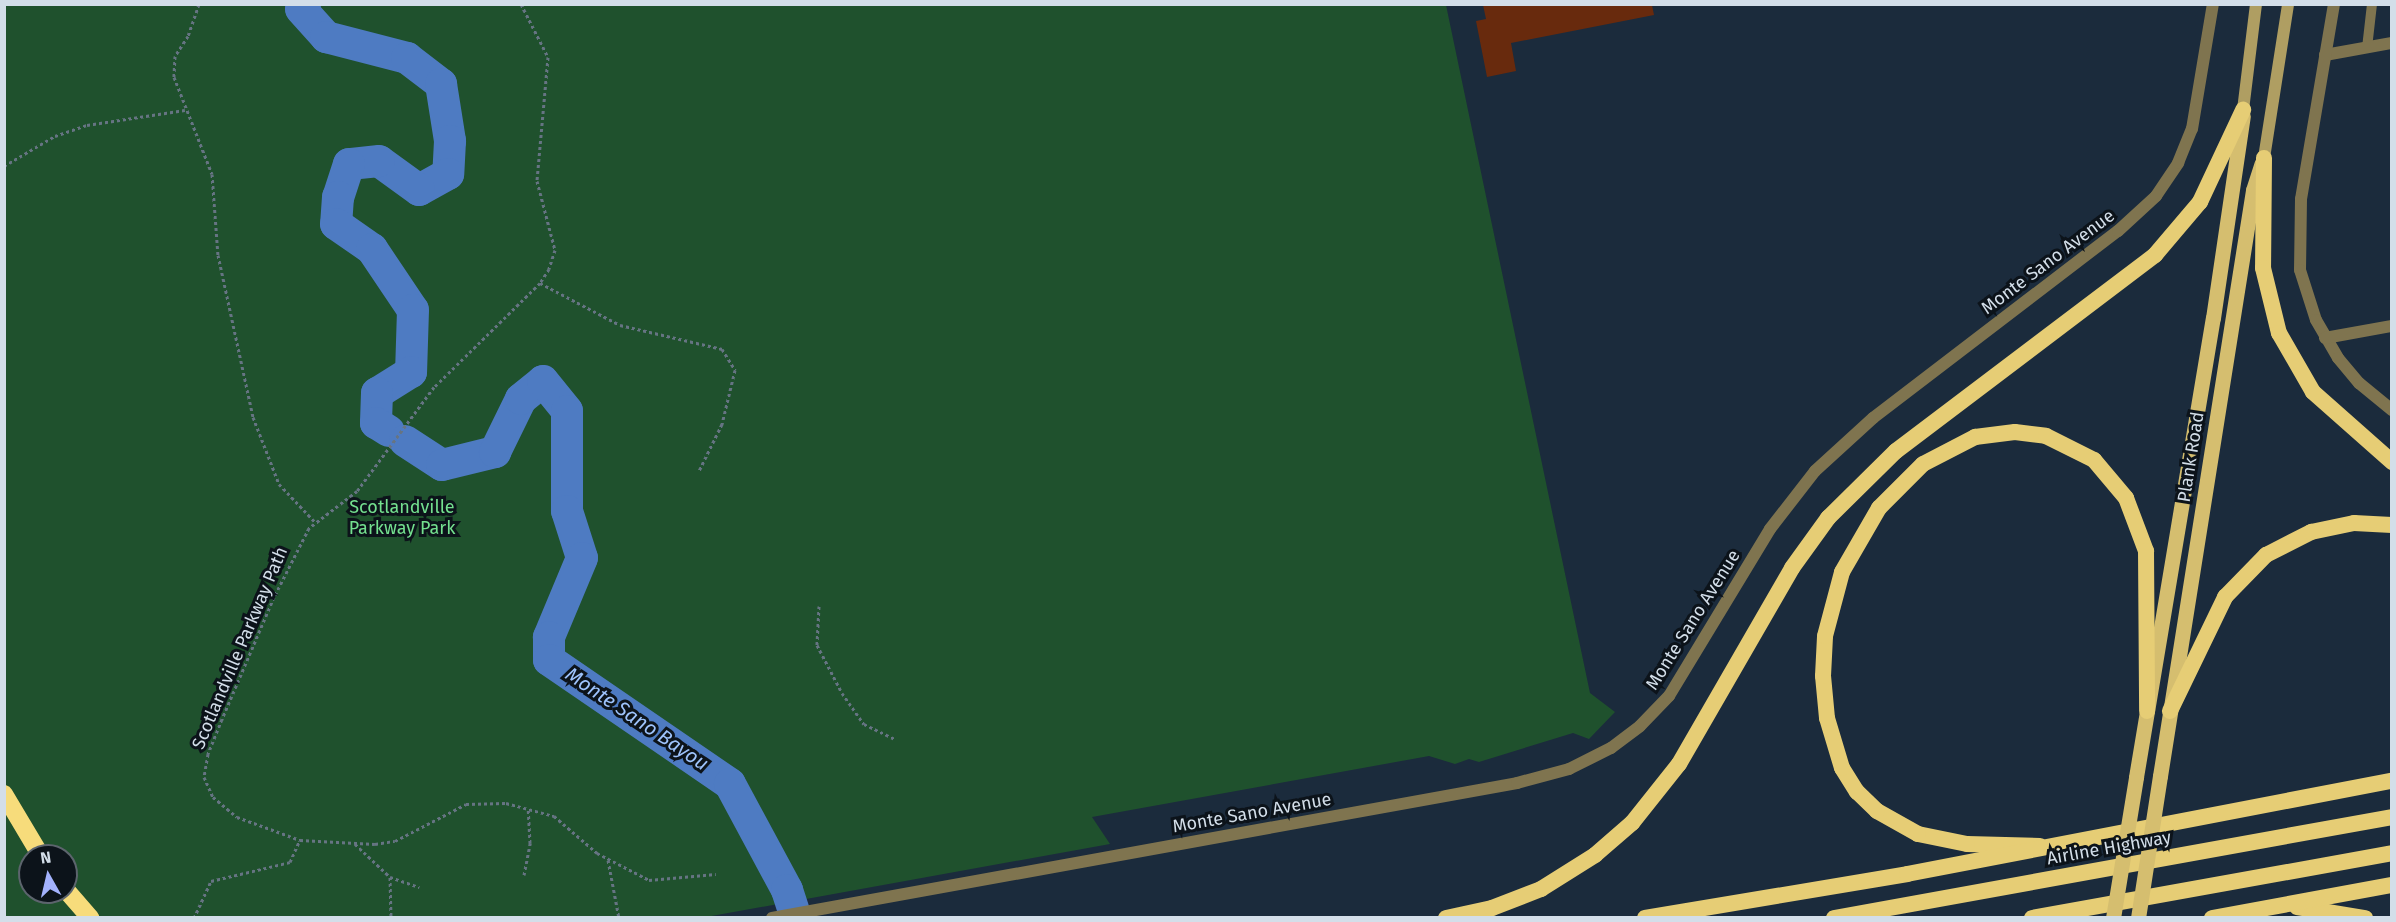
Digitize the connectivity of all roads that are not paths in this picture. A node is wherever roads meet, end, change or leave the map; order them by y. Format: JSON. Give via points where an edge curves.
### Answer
{"nodes":[{"id":1,"x":2213,"y":4,"type":"edge"},
{"id":2,"x":2256,"y":4,"type":"edge"},
{"id":3,"x":2288,"y":4,"type":"edge"},
{"id":4,"x":2334,"y":4,"type":"edge"},
{"id":5,"x":2372,"y":4,"type":"edge"},
{"id":6,"x":2391,"y":43,"type":"edge"},
{"id":7,"x":2367,"y":48,"type":"junction"},
{"id":8,"x":2325,"y":55,"type":"junction"},
{"id":9,"x":2243,"y":110,"type":"junction"},
{"id":10,"x":2264,"y":158,"type":"junction"},
{"id":11,"x":2391,"y":326,"type":"edge"},
{"id":12,"x":2325,"y":338,"type":"junction"},
{"id":13,"x":2391,"y":410,"type":"edge"},
{"id":14,"x":2391,"y":462,"type":"edge"},
{"id":15,"x":2391,"y":525,"type":"edge"},
{"id":16,"x":2147,"y":711,"type":"junction"},
{"id":17,"x":2170,"y":711,"type":"junction"},
{"id":18,"x":2389,"y":783,"type":"edge"},
{"id":19,"x":4,"y":794,"type":"edge"},
{"id":20,"x":2391,"y":817,"type":"edge"},
{"id":21,"x":34,"y":844,"type":"edge"},
{"id":22,"x":2040,"y":846,"type":"junction"},
{"id":23,"x":2391,"y":853,"type":"edge"},
{"id":24,"x":2391,"y":885,"type":"edge"},
{"id":25,"x":78,"y":904,"type":"edge"},
{"id":26,"x":2287,"y":904,"type":"junction"},
{"id":27,"x":90,"y":918,"type":"edge"},
{"id":28,"x":772,"y":918,"type":"edge"},
{"id":29,"x":1446,"y":918,"type":"edge"},
{"id":30,"x":1645,"y":918,"type":"edge"},
{"id":31,"x":1834,"y":918,"type":"edge"},
{"id":32,"x":2032,"y":918,"type":"edge"},
{"id":33,"x":2113,"y":918,"type":"edge"},
{"id":34,"x":2138,"y":918,"type":"edge"},
{"id":35,"x":2212,"y":918,"type":"edge"},
{"id":36,"x":2365,"y":918,"type":"edge"}],
"edges":[{"from":1,"to":28,"type":"street","name":"Monte Sano Avenue","via":[[2192,129],[2178,163],[2156,196],[2118,231],[1873,418],[1822,465],[1770,529],[1669,696],[1640,726],[1611,747],[1569,769],[1501,786]]},
{"from":2,"to":9,"type":"main road","name":"Plank Road"},
{"from":3,"to":10,"type":"main road","name":"Plank Road"},
{"from":4,"to":8,"type":"street"},
{"from":5,"to":7,"type":"lane"},
{"from":6,"to":7,"type":"street"},
{"from":7,"to":8,"type":"street"},
{"from":8,"to":12,"type":"street","via":[[2298,238],[2303,286]]},
{"from":9,"to":16,"type":"main road","name":"Plank Road","via":[[2213,318]]},
{"from":9,"to":29,"type":"highway","via":[[2200,202],[2155,255],[1903,445],[1834,511],[1792,567],[1679,764],[1632,823],[1584,863],[1541,890],[1492,908]]},
{"from":10,"to":14,"type":"highway","via":[[2263,268],[2279,333],[2297,370],[2318,398]]},
{"from":10,"to":17,"type":"main road","name":"Plank Road","via":[[2253,190]]},
{"from":11,"to":12,"type":"street"},
{"from":12,"to":13,"type":"street","via":[[2346,370]]},
{"from":15,"to":17,"type":"highway","via":[[2354,524],[2310,532],[2266,555],[2225,597]]},
{"from":16,"to":22,"type":"highway","via":[[2146,551],[2126,498],[2094,460],[2064,443],[2039,435],[2000,433],[1975,437],[1930,459],[1879,508],[1842,572],[1826,636],[1826,712],[1842,768],[1857,792],[1877,811],[1918,834],[1967,844]]},
{"from":16,"to":33,"type":"main road","name":"Plank Road","bridge":true},
{"from":17,"to":34,"type":"main road","name":"Plank Road","bridge":true},
{"from":18,"to":22,"type":"highway"},
{"from":19,"to":21,"type":"highway"},
{"from":20,"to":31,"type":"highway","name":"Airline Highway"},
{"from":22,"to":30,"type":"highway","via":[[1852,884]]},
{"from":23,"to":32,"type":"highway"},
{"from":24,"to":26,"type":"highway"},
{"from":25,"to":27,"type":"highway"},
{"from":26,"to":35,"type":"highway"},
{"from":26,"to":36,"type":"highway"}]}
